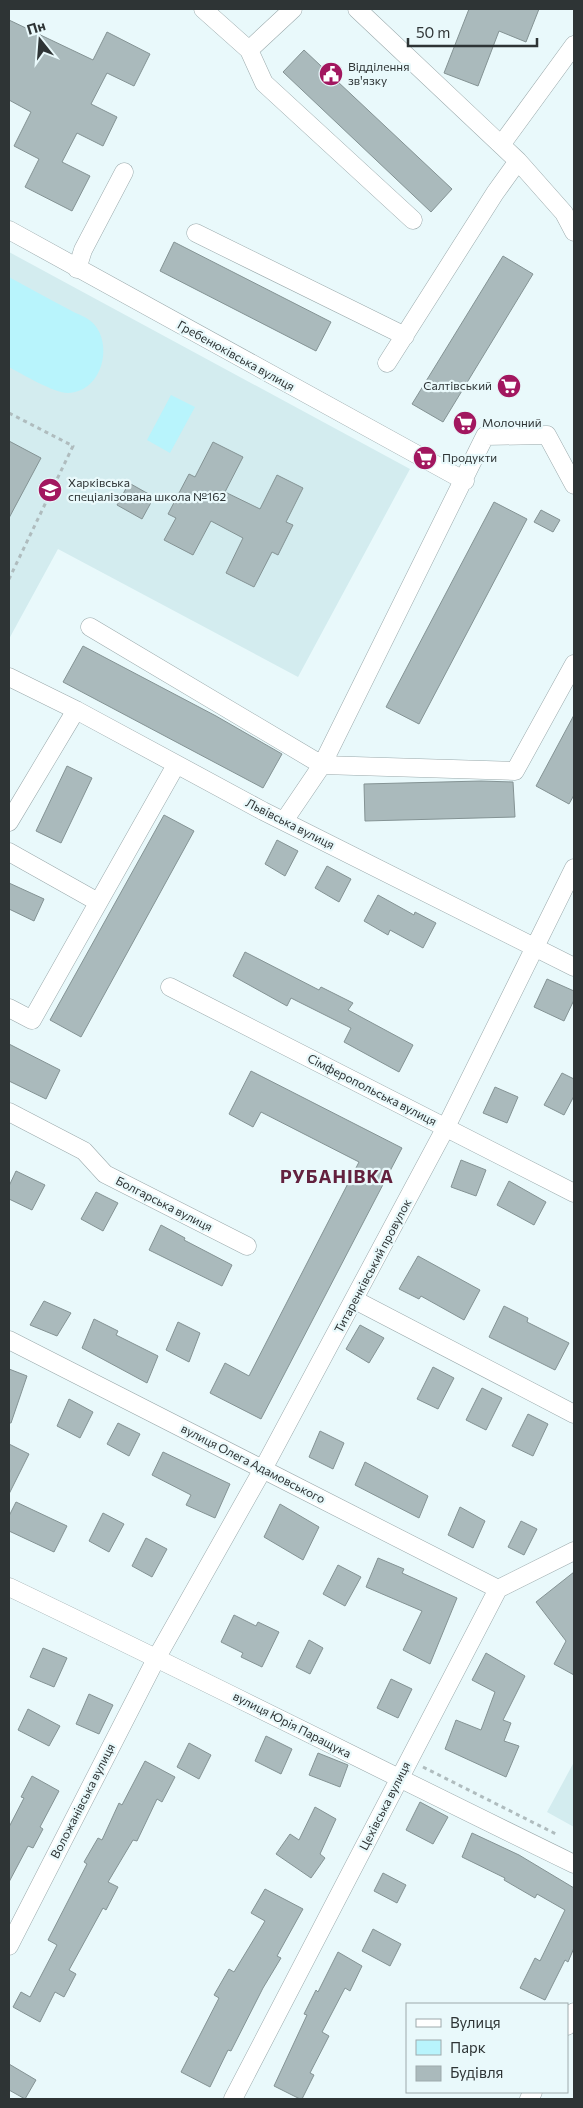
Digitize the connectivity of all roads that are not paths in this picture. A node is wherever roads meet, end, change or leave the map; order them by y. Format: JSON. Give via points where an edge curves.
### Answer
{"nodes":[{"id":1,"x":203,"y":9,"type":"edge"},
{"id":2,"x":293,"y":9,"type":"edge"},
{"id":3,"x":357,"y":9,"type":"edge"},
{"id":4,"x":574,"y":46,"type":"edge"},
{"id":5,"x":249,"y":50,"type":"junction"},
{"id":6,"x":501,"y":145,"type":"junction"},
{"id":7,"x":518,"y":161,"type":"junction"},
{"id":8,"x":124,"y":172,"type":"dead end"},
{"id":9,"x":413,"y":220,"type":"dead end"},
{"id":10,"x":9,"y":230,"type":"edge"},
{"id":11,"x":574,"y":232,"type":"edge"},
{"id":12,"x":196,"y":233,"type":"dead end"},
{"id":13,"x":76,"y":269,"type":"junction"},
{"id":14,"x":405,"y":336,"type":"junction"},
{"id":15,"x":387,"y":363,"type":"dead end"},
{"id":16,"x":465,"y":481,"type":"junction"},
{"id":17,"x":574,"y":485,"type":"edge"},
{"id":18,"x":90,"y":627,"type":"dead end"},
{"id":19,"x":574,"y":664,"type":"edge"},
{"id":20,"x":9,"y":677,"type":"edge"},
{"id":21,"x":76,"y":710,"type":"junction"},
{"id":22,"x":176,"y":765,"type":"junction"},
{"id":23,"x":322,"y":765,"type":"junction"},
{"id":24,"x":284,"y":821,"type":"junction"},
{"id":25,"x":9,"y":822,"type":"edge"},
{"id":26,"x":9,"y":852,"type":"edge"},
{"id":27,"x":574,"y":868,"type":"edge"},
{"id":28,"x":98,"y":902,"type":"junction"},
{"id":29,"x":535,"y":946,"type":"junction"},
{"id":30,"x":574,"y":967,"type":"edge"},
{"id":31,"x":170,"y":987,"type":"dead end"},
{"id":32,"x":9,"y":1008,"type":"edge"},
{"id":33,"x":9,"y":1112,"type":"edge"},
{"id":34,"x":446,"y":1127,"type":"junction"},
{"id":35,"x":574,"y":1193,"type":"edge"},
{"id":36,"x":247,"y":1246,"type":"dead end"},
{"id":37,"x":355,"y":1300,"type":"junction"},
{"id":38,"x":9,"y":1340,"type":"edge"},
{"id":39,"x":574,"y":1414,"type":"edge"},
{"id":40,"x":263,"y":1469,"type":"junction"},
{"id":41,"x":574,"y":1551,"type":"edge"},
{"id":42,"x":9,"y":1587,"type":"edge"},
{"id":43,"x":498,"y":1589,"type":"junction"},
{"id":44,"x":156,"y":1657,"type":"junction"},
{"id":45,"x":398,"y":1779,"type":"junction"},
{"id":46,"x":574,"y":1864,"type":"edge"},
{"id":47,"x":9,"y":1946,"type":"edge"},
{"id":48,"x":574,"y":2012,"type":"edge"},
{"id":49,"x":568,"y":2024,"type":"edge"},
{"id":50,"x":233,"y":2099,"type":"edge"}],
"edges":[{"from":1,"to":5,"type":"street"},
{"from":2,"to":5,"type":"street"},
{"from":3,"to":6,"type":"street"},
{"from":4,"to":6,"type":"street"},
{"from":5,"to":9,"type":"street","via":[[264,83]]},
{"from":6,"to":7,"type":"street"},
{"from":7,"to":11,"type":"street","via":[[564,213]]},
{"from":7,"to":14,"type":"street"},
{"from":8,"to":13,"type":"street"},
{"from":10,"to":13,"type":"street","name":"Гребенюківська вулиця"},
{"from":12,"to":14,"type":"street"},
{"from":13,"to":16,"type":"street","name":"Гребенюківська вулиця"},
{"from":14,"to":15,"type":"street"},
{"from":16,"to":17,"type":"street","via":[[485,436],[547,435]]},
{"from":16,"to":23,"type":"street"},
{"from":18,"to":23,"type":"street"},
{"from":19,"to":23,"type":"street","via":[[515,771]]},
{"from":20,"to":21,"type":"street","name":"Львівська вулиця"},
{"from":21,"to":22,"type":"street","name":"Львівська вулиця"},
{"from":21,"to":25,"type":"street"},
{"from":22,"to":24,"type":"street","name":"Львівська вулиця"},
{"from":22,"to":28,"type":"street"},
{"from":23,"to":24,"type":"street"},
{"from":24,"to":29,"type":"street","name":"Львівська вулиця"},
{"from":26,"to":28,"type":"street"},
{"from":27,"to":29,"type":"street","name":"Титаренківський провулок"},
{"from":28,"to":32,"type":"street","via":[[32,1020]]},
{"from":29,"to":30,"type":"street","name":"Львівська вулиця"},
{"from":29,"to":34,"type":"street","name":"Титаренківський провулок"},
{"from":31,"to":34,"type":"street","name":"Сімферопольська вулиця"},
{"from":33,"to":36,"type":"street","name":"Болгарська вулиця","via":[[84,1151],[105,1174]]},
{"from":34,"to":35,"type":"street","name":"Сімферопольська вулиця"},
{"from":34,"to":37,"type":"street","name":"Титаренківський провулок"},
{"from":37,"to":39,"type":"street"},
{"from":37,"to":40,"type":"street","name":"Титаренківський провулок"},
{"from":38,"to":40,"type":"street","name":"вулиця Олега Адамовського"},
{"from":40,"to":43,"type":"street","name":"вулиця Олега Адамовського"},
{"from":40,"to":44,"type":"street","name":"Титаренківський провулок"},
{"from":41,"to":43,"type":"street"},
{"from":42,"to":44,"type":"street","name":"вулиця Юрія Паращука"},
{"from":43,"to":45,"type":"street","name":"Цехівська вулиця"},
{"from":44,"to":45,"type":"street","name":"вулиця Юрія Паращука"},
{"from":44,"to":47,"type":"street","name":"Воложанівська вулиця"},
{"from":45,"to":46,"type":"street","name":"вулиця Юрія Паращука"},
{"from":45,"to":50,"type":"street","name":"Цехівська вулиця"},
{"from":48,"to":49,"type":"street"}]}
